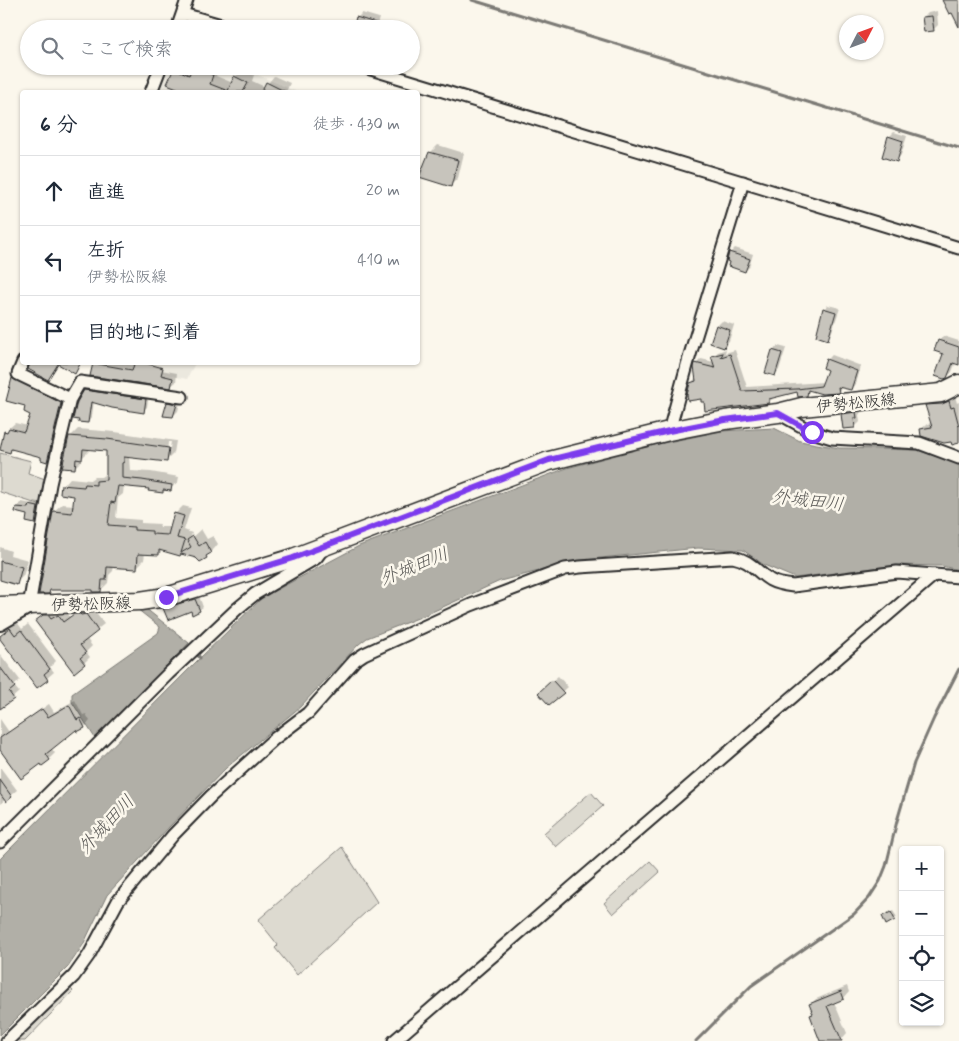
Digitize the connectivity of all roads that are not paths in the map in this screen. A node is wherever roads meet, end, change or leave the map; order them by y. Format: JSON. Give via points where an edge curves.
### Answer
{"nodes":[{"id":1,"x":187,"y":0,"type":"edge"},
{"id":2,"x":183,"y":14,"type":"junction"},
{"id":3,"x":181,"y":20,"type":"edge"},
{"id":4,"x":204,"y":20,"type":"edge"},
{"id":5,"x":157,"y":75,"type":"edge"},
{"id":6,"x":391,"y":75,"type":"edge"},
{"id":7,"x":151,"y":90,"type":"edge"},
{"id":8,"x":743,"y":182,"type":"junction"},
{"id":9,"x":959,"y":248,"type":"edge"},
{"id":10,"x":22,"y":365,"type":"edge"},
{"id":11,"x":959,"y":384,"type":"edge"},
{"id":12,"x":182,"y":397,"type":"dead end"},
{"id":13,"x":70,"y":399,"type":"junction"},
{"id":14,"x":778,"y":413,"type":"junction"},
{"id":15,"x":669,"y":431,"type":"junction"},
{"id":16,"x":959,"y":458,"type":"edge"},
{"id":17,"x":326,"y":545,"type":"junction"},
{"id":18,"x":934,"y":575,"type":"junction"},
{"id":19,"x":959,"y":578,"type":"edge"},
{"id":20,"x":0,"y":606,"type":"edge"},
{"id":21,"x":29,"y":606,"type":"junction"},
{"id":22,"x":0,"y":624,"type":"edge"},
{"id":23,"x":0,"y":842,"type":"edge"},
{"id":24,"x":7,"y":1041,"type":"edge"},
{"id":25,"x":394,"y":1041,"type":"edge"}],
"edges":[{"from":1,"to":2,"type":"street"},
{"from":2,"to":3,"type":"street"},
{"from":2,"to":4,"type":"street"},
{"from":5,"to":7,"type":"street"},
{"from":6,"to":8,"type":"street"},
{"from":8,"to":9,"type":"street"},
{"from":8,"to":15,"type":"street"},
{"from":10,"to":13,"type":"street","via":[[18,374]]},
{"from":11,"to":14,"type":"main road","name":"伊勢松阪線","via":[[941,393],[802,407]]},
{"from":12,"to":13,"type":"street","via":[[80,382]]},
{"from":13,"to":21,"type":"street","via":[[50,484]]},
{"from":14,"to":15,"type":"main road","name":"伊勢松阪線"},
{"from":14,"to":16,"type":"street","via":[[812,432],[832,438],[919,443]]},
{"from":15,"to":17,"type":"main road","name":"伊勢松阪線","via":[[549,460]]},
{"from":17,"to":21,"type":"main road","name":"伊勢松阪線","via":[[166,597]]},
{"from":17,"to":23,"type":"street","via":[[316,558],[255,594],[238,608]]},
{"from":18,"to":19,"type":"street"},
{"from":18,"to":24,"type":"street","via":[[897,572],[793,586],[770,581],[744,559],[732,557],[564,569],[471,605],[364,654],[308,713],[274,739],[173,835],[118,901],[74,976]]},
{"from":18,"to":25,"type":"street"},
{"from":20,"to":21,"type":"main road","name":"伊勢松阪線"},
{"from":21,"to":22,"type":"street"}]}
